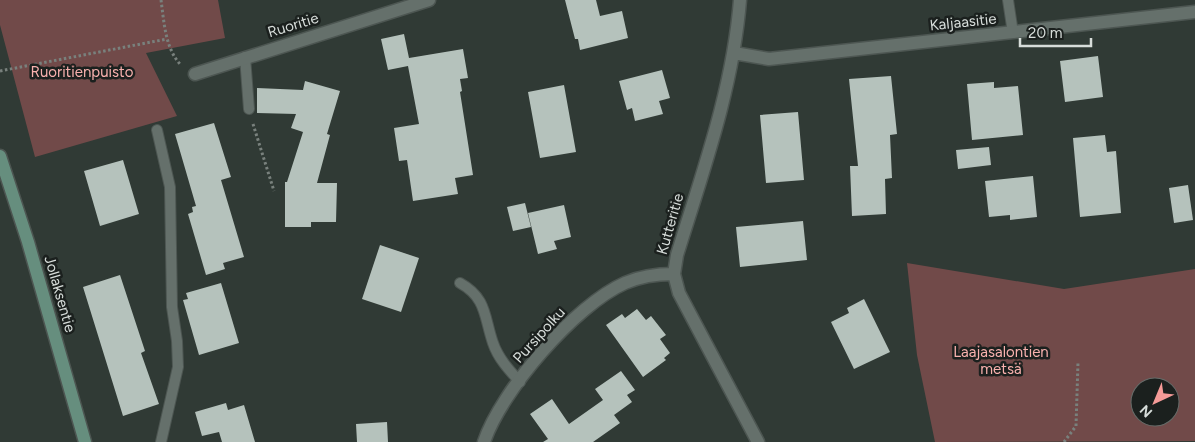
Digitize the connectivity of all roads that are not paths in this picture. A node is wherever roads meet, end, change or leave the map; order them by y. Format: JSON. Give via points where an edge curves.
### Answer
{"nodes":[{"id":1,"x":429,"y":0,"type":"edge"},
{"id":2,"x":740,"y":0,"type":"edge"},
{"id":3,"x":1008,"y":0,"type":"edge"},
{"id":4,"x":1195,"y":12,"type":"edge"},
{"id":5,"x":1013,"y":33,"type":"junction"},
{"id":6,"x":734,"y":53,"type":"junction"},
{"id":7,"x":245,"y":57,"type":"junction"},
{"id":8,"x":195,"y":74,"type":"road end"},
{"id":9,"x":249,"y":109,"type":"road end"},
{"id":10,"x":157,"y":130,"type":"dead end"},
{"id":11,"x":0,"y":156,"type":"edge"},
{"id":12,"x":674,"y":274,"type":"junction"},
{"id":13,"x":460,"y":283,"type":"dead end"},
{"id":14,"x":520,"y":382,"type":"junction"},
{"id":15,"x":85,"y":442,"type":"edge"},
{"id":16,"x":161,"y":442,"type":"edge"},
{"id":17,"x":484,"y":442,"type":"edge"},
{"id":18,"x":758,"y":442,"type":"edge"}],
"edges":[{"from":1,"to":7,"type":"street","name":"Ruoritie"},
{"from":2,"to":6,"type":"street","name":"Kutteritie"},
{"from":3,"to":5,"type":"lane"},
{"from":4,"to":5,"type":"street","name":"Kaljaasitie"},
{"from":5,"to":6,"type":"street","name":"Kaljaasitie","via":[[769,59]]},
{"from":6,"to":12,"type":"street","name":"Kutteritie"},
{"from":7,"to":8,"type":"street","name":"Ruoritie"},
{"from":7,"to":9,"type":"lane"},
{"from":10,"to":16,"type":"lane","via":[[170,187],[172,307],[178,367]]},
{"from":11,"to":15,"type":"main road","name":"Jollaksentie"},
{"from":12,"to":14,"type":"street","name":"Pursipolku","via":[[642,277],[597,300],[556,337]]},
{"from":12,"to":18,"type":"street","name":"Kutteritie","via":[[689,314]]},
{"from":13,"to":14,"type":"lane","via":[[470,288],[485,309],[493,344]]},
{"from":14,"to":17,"type":"street","name":"Pursipolku","via":[[498,410]]}]}
